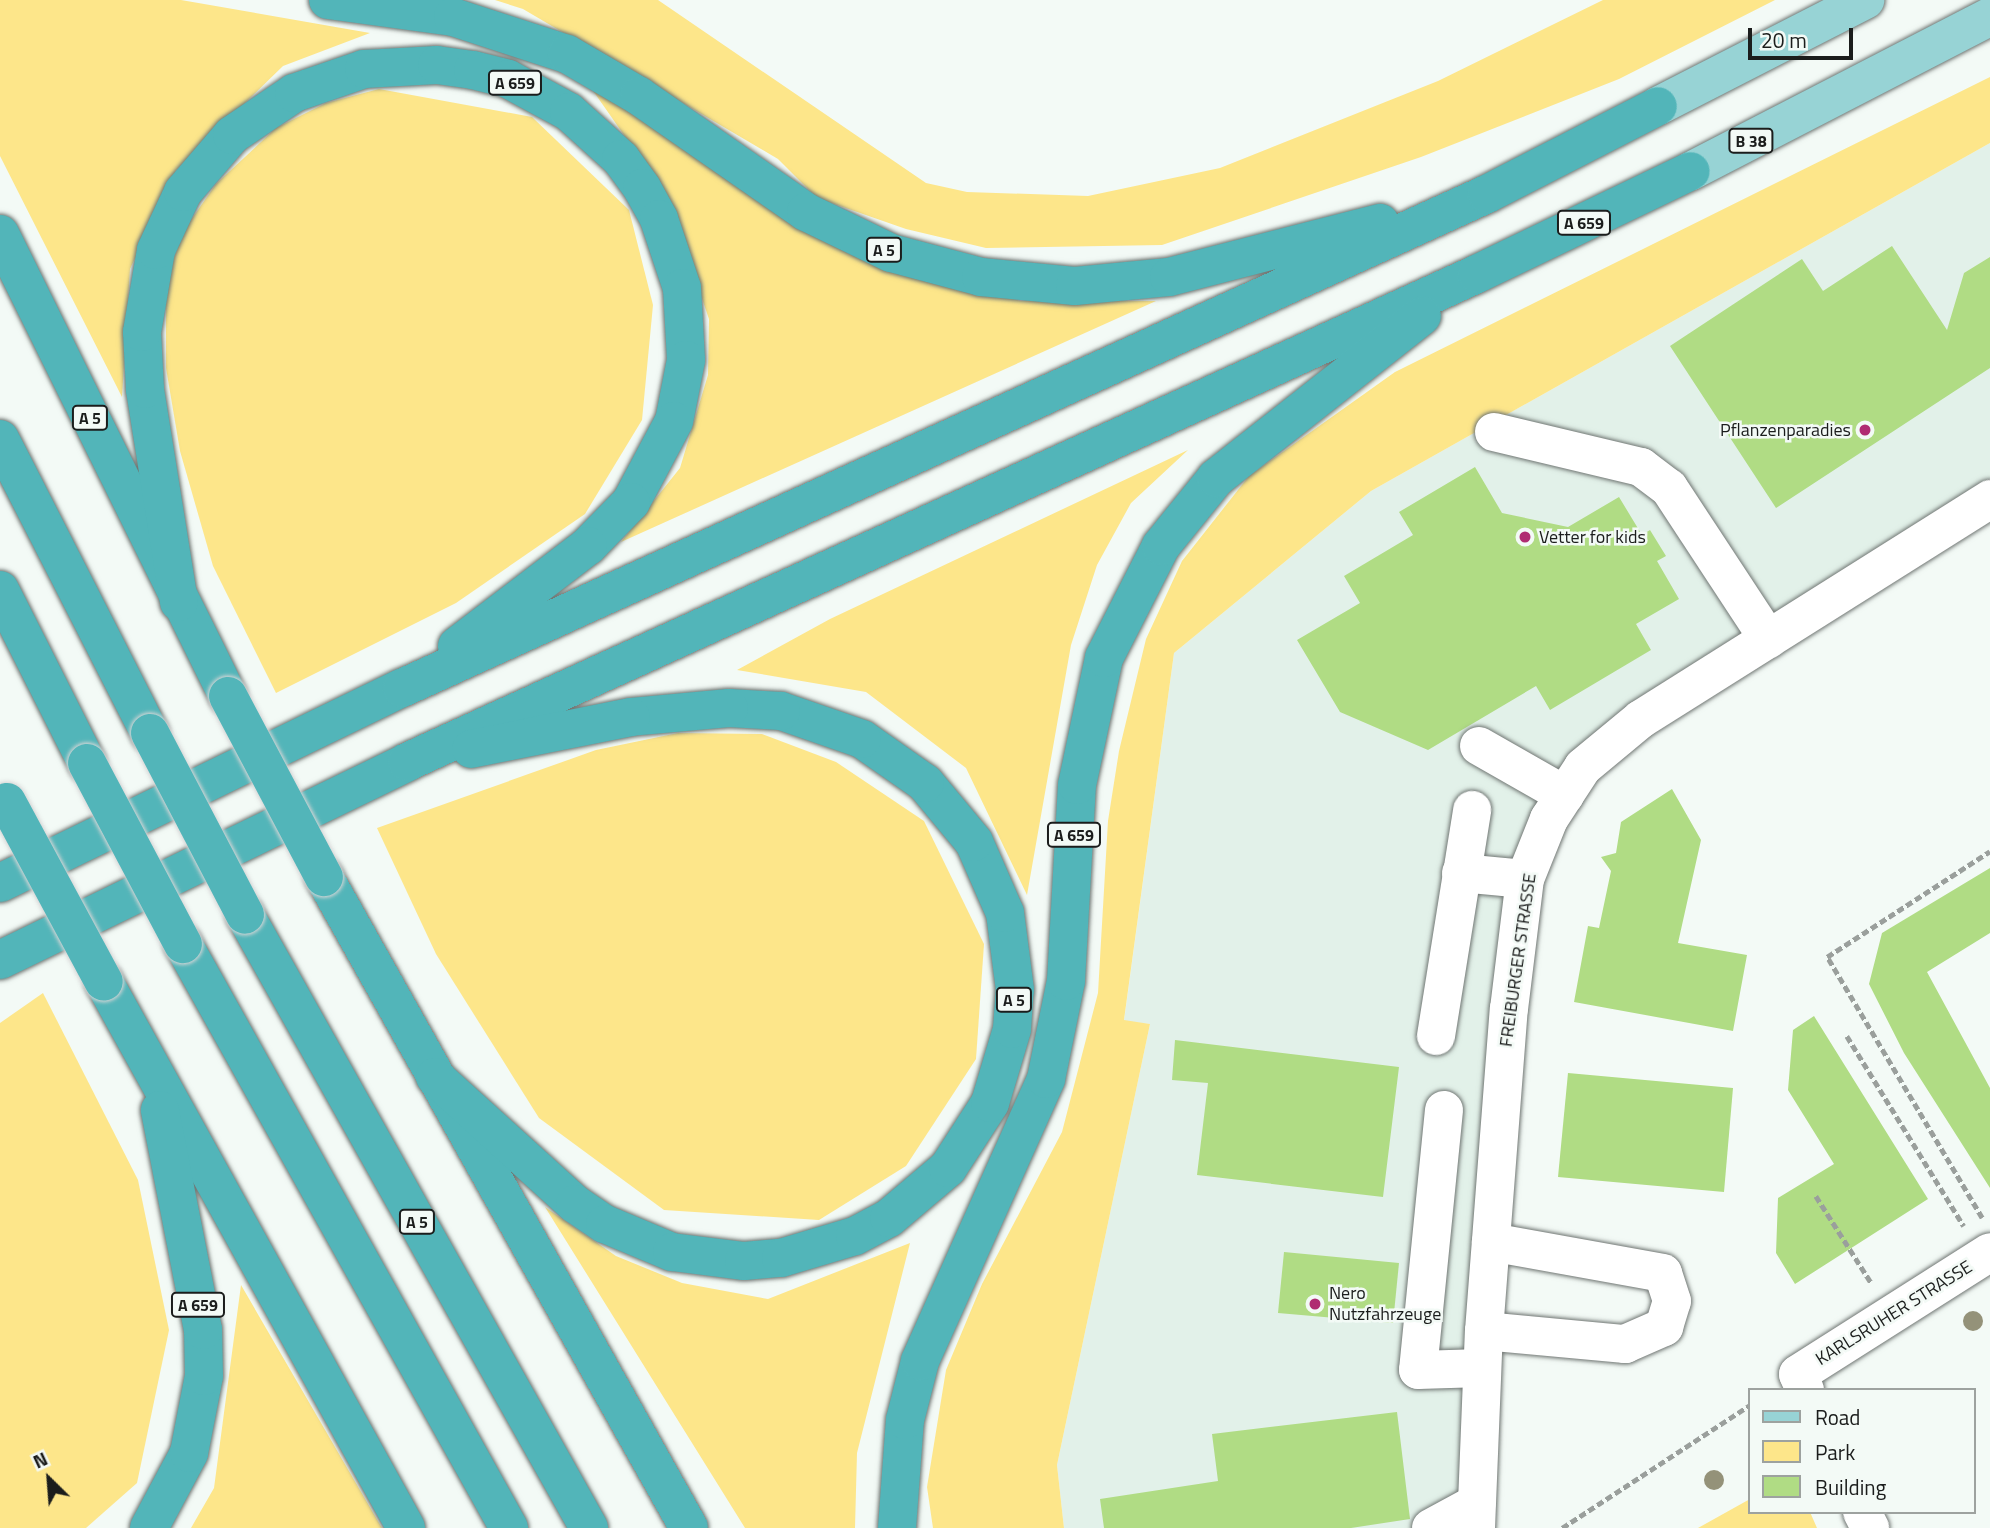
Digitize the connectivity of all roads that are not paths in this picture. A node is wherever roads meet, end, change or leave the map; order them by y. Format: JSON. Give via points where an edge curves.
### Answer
{"nodes":[{"id":1,"x":328,"y":0,"type":"edge"},
{"id":2,"x":1865,"y":0,"type":"edge"},
{"id":3,"x":1990,"y":17,"type":"edge"},
{"id":4,"x":1658,"y":106,"type":"joint"},
{"id":5,"x":1690,"y":171,"type":"joint"},
{"id":6,"x":1487,"y":194,"type":"junction"},
{"id":7,"x":0,"y":234,"type":"edge"},
{"id":8,"x":1477,"y":274,"type":"junction"},
{"id":9,"x":1494,"y":432,"type":"dead end"},
{"id":10,"x":0,"y":439,"type":"edge"},
{"id":11,"x":1990,"y":499,"type":"edge"},
{"id":12,"x":0,"y":590,"type":"edge"},
{"id":13,"x":179,"y":602,"type":"junction"},
{"id":14,"x":1768,"y":639,"type":"junction"},
{"id":15,"x":401,"y":688,"type":"junction"},
{"id":16,"x":1479,"y":746,"type":"dead end"},
{"id":17,"x":407,"y":762,"type":"junction"},
{"id":18,"x":1565,"y":794,"type":"junction"},
{"id":19,"x":4,"y":795,"type":"edge"},
{"id":20,"x":1472,"y":810,"type":"dead end"},
{"id":21,"x":1461,"y":873,"type":"junction"},
{"id":22,"x":1525,"y":879,"type":"junction"},
{"id":23,"x":0,"y":883,"type":"edge"},
{"id":24,"x":0,"y":960,"type":"edge"},
{"id":25,"x":1436,"y":1036,"type":"dead end"},
{"id":26,"x":152,"y":1073,"type":"junction"},
{"id":27,"x":435,"y":1077,"type":"junction"},
{"id":28,"x":1444,"y":1110,"type":"dead end"},
{"id":29,"x":1491,"y":1242,"type":"junction"},
{"id":30,"x":1988,"y":1246,"type":"edge"},
{"id":31,"x":1483,"y":1350,"type":"junction"},
{"id":32,"x":1802,"y":1382,"type":"edge"},
{"id":33,"x":1477,"y":1515,"type":"edge"},
{"id":34,"x":149,"y":1528,"type":"edge"},
{"id":35,"x":406,"y":1528,"type":"edge"},
{"id":36,"x":509,"y":1528,"type":"edge"},
{"id":37,"x":589,"y":1528,"type":"edge"},
{"id":38,"x":689,"y":1528,"type":"edge"},
{"id":39,"x":897,"y":1528,"type":"edge"},
{"id":40,"x":1431,"y":1528,"type":"edge"}],
"edges":[{"from":1,"to":6,"type":"highway","number":"A 5","via":[[453,17],[566,54],[639,96],[806,212],[891,253],[981,277],[1075,286],[1169,277]]},
{"from":2,"to":4,"type":"main road"},
{"from":3,"to":5,"type":"main road","number":"B 38"},
{"from":4,"to":6,"type":"highway","number":"A 659"},
{"from":5,"to":8,"type":"highway","number":"A 659"},
{"from":6,"to":15,"type":"highway","number":"A 659"},
{"from":7,"to":13,"type":"highway","number":"A 5"},
{"from":8,"to":17,"type":"highway","number":"A 659"},
{"from":8,"to":39,"type":"highway","number":"A 659","via":[[1216,478],[1161,546],[1130,601],[1104,658],[1086,733],[1077,785],[1066,981],[1046,1079],[920,1361],[904,1432]]},
{"from":9,"to":14,"type":"street","via":[[1642,467],[1669,488]]},
{"from":10,"to":37,"type":"highway","number":"A 5","bridge":true,"via":[[245,915]]},
{"from":11,"to":14,"type":"street","name":"FREIBURGER STRASSE"},
{"from":12,"to":36,"type":"highway","bridge":true,"via":[[183,944]]},
{"from":13,"to":15,"type":"highway","number":"A 659","via":[[145,389],[142,332],[156,250],[183,192],[206,162],[261,111],[329,79],[412,64],[508,79],[569,112],[596,134],[654,209],[682,288],[686,360],[682,391],[663,450],[611,525]]},
{"from":13,"to":27,"type":"highway","bridge":true},
{"from":14,"to":18,"type":"street","name":"FREIBURGER STRASSE","via":[[1641,719],[1583,767]]},
{"from":15,"to":23,"type":"highway","number":"A 659"},
{"from":16,"to":18,"type":"street"},
{"from":17,"to":24,"type":"highway","number":"A 659"},
{"from":17,"to":27,"type":"highway","number":"A 5","via":[[680,710],[781,711],[826,723],[895,758],[952,811],[992,877],[1012,951],[1014,1003],[1004,1067],[990,1103],[948,1168],[920,1195],[855,1236],[780,1258],[732,1260],[672,1252],[605,1224]]},
{"from":18,"to":22,"type":"street","name":"FREIBURGER STRASSE","via":[[1549,819]]},
{"from":19,"to":26,"type":"highway","bridge":true},
{"from":20,"to":21,"type":"street"},
{"from":21,"to":22,"type":"street"},
{"from":21,"to":25,"type":"street"},
{"from":22,"to":29,"type":"street","name":"FREIBURGER STRASSE"},
{"from":26,"to":34,"type":"highway","number":"A 659","via":[[203,1330],[204,1376],[189,1453]]},
{"from":26,"to":35,"type":"highway"},
{"from":27,"to":38,"type":"highway"},
{"from":28,"to":31,"type":"street","via":[[1418,1370]]},
{"from":29,"to":31,"type":"street","name":"FREIBURGER STRASSE"},
{"from":29,"to":31,"type":"street","via":[[1663,1273],[1671,1300],[1664,1327],[1625,1343]]},
{"from":30,"to":32,"type":"street","name":"KARLSRUHER STRASSE"},
{"from":31,"to":33,"type":"street","name":"FREIBURGER STRASSE"},
{"from":33,"to":40,"type":"street"}]}
